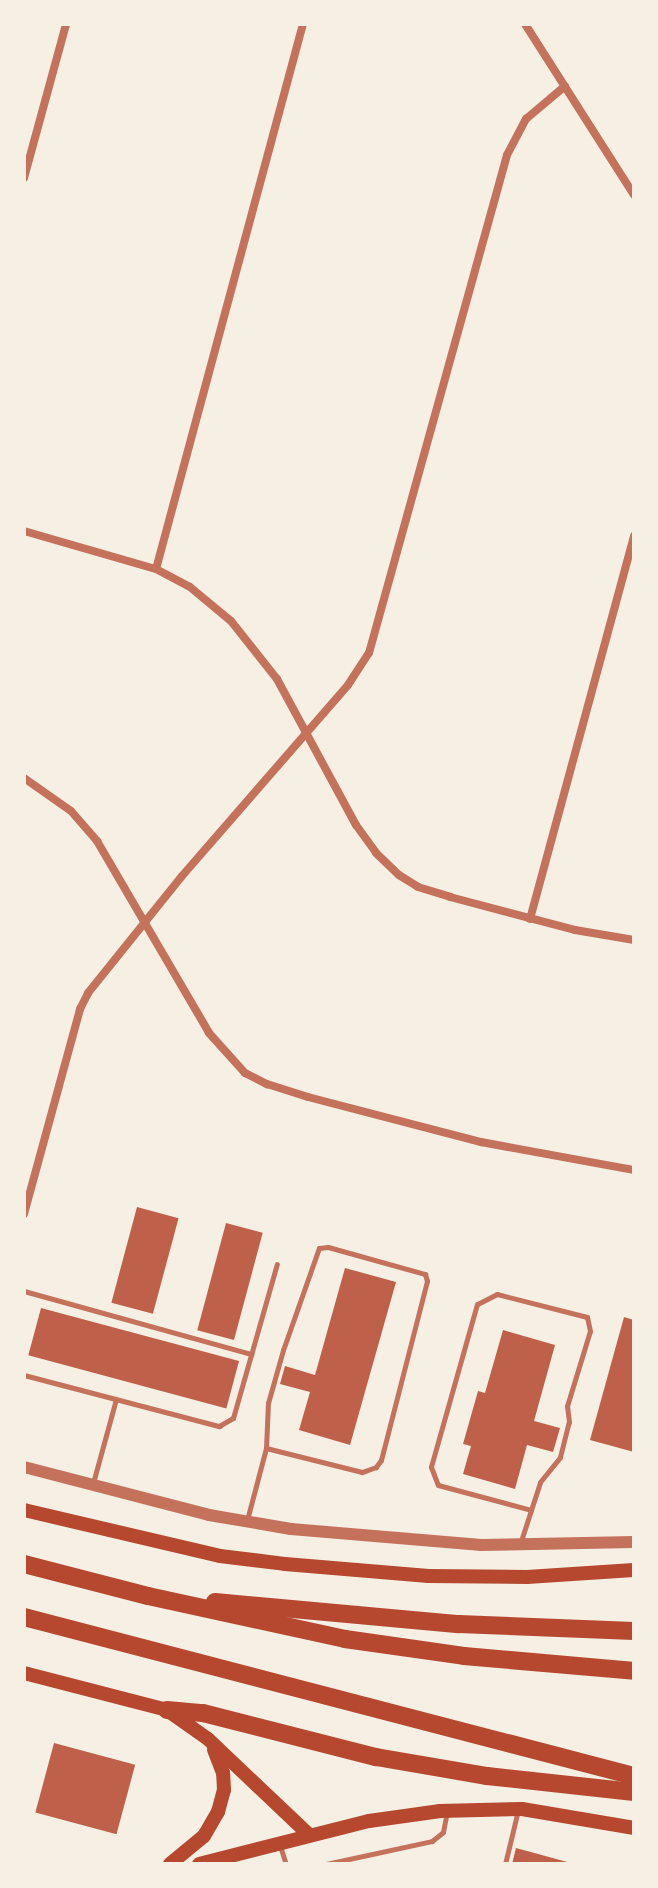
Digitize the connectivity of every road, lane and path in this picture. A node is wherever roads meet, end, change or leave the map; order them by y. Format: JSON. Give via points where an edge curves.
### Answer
{"nodes":[{"id":1,"x":66,"y":24,"type":"edge"},
{"id":2,"x":303,"y":24,"type":"edge"},
{"id":3,"x":525,"y":24,"type":"edge"},
{"id":4,"x":565,"y":86,"type":"junction"},
{"id":5,"x":24,"y":178,"type":"edge"},
{"id":6,"x":634,"y":195,"type":"edge"},
{"id":7,"x":24,"y":531,"type":"edge"},
{"id":8,"x":634,"y":536,"type":"edge"},
{"id":9,"x":156,"y":569,"type":"junction"},
{"id":10,"x":306,"y":735,"type":"junction"},
{"id":11,"x":24,"y":778,"type":"edge"},
{"id":12,"x":530,"y":919,"type":"junction"},
{"id":13,"x":145,"y":920,"type":"junction"},
{"id":14,"x":634,"y":940,"type":"edge"},
{"id":15,"x":634,"y":1170,"type":"edge"},
{"id":16,"x":24,"y":1214,"type":"edge"},
{"id":17,"x":277,"y":1264,"type":"dead end"},
{"id":18,"x":24,"y":1291,"type":"edge"},
{"id":19,"x":251,"y":1354,"type":"junction"},
{"id":20,"x":24,"y":1375,"type":"edge"},
{"id":21,"x":116,"y":1399,"type":"junction"},
{"id":22,"x":266,"y":1448,"type":"junction"},
{"id":23,"x":24,"y":1467,"type":"edge"},
{"id":24,"x":92,"y":1485,"type":"junction"},
{"id":25,"x":24,"y":1510,"type":"edge"},
{"id":26,"x":531,"y":1510,"type":"junction"},
{"id":27,"x":246,"y":1521,"type":"junction"},
{"id":28,"x":634,"y":1542,"type":"edge"},
{"id":29,"x":520,"y":1545,"type":"junction"},
{"id":30,"x":24,"y":1564,"type":"edge"},
{"id":31,"x":634,"y":1570,"type":"edge"},
{"id":32,"x":148,"y":1596,"type":"junction"},
{"id":33,"x":24,"y":1617,"type":"edge"},
{"id":34,"x":634,"y":1631,"type":"edge"},
{"id":35,"x":634,"y":1671,"type":"edge"},
{"id":36,"x":24,"y":1673,"type":"edge"},
{"id":37,"x":167,"y":1710,"type":"junction"},
{"id":38,"x":208,"y":1739,"type":"junction"},
{"id":39,"x":574,"y":1761,"type":"junction"},
{"id":40,"x":634,"y":1766,"type":"edge"},
{"id":41,"x":634,"y":1776,"type":"edge"},
{"id":42,"x":634,"y":1792,"type":"edge"},
{"id":43,"x":519,"y":1809,"type":"junction"},
{"id":44,"x":447,"y":1811,"type":"junction"},
{"id":45,"x":634,"y":1828,"type":"edge"},
{"id":46,"x":309,"y":1835,"type":"junction"},
{"id":47,"x":279,"y":1843,"type":"junction"},
{"id":48,"x":170,"y":1864,"type":"edge"},
{"id":49,"x":199,"y":1864,"type":"edge"},
{"id":50,"x":286,"y":1864,"type":"edge"},
{"id":51,"x":326,"y":1864,"type":"edge"},
{"id":52,"x":505,"y":1864,"type":"edge"}],
"edges":[{"from":1,"to":5,"type":"street"},
{"from":2,"to":9,"type":"street"},
{"from":3,"to":4,"type":"street"},
{"from":4,"to":6,"type":"street"},
{"from":4,"to":10,"type":"street","via":[[526,119],[513,140],[378,627],[361,667]]},
{"from":7,"to":9,"type":"street"},
{"from":8,"to":12,"type":"street"},
{"from":9,"to":10,"type":"street","via":[[190,587],[239,630],[277,679]]},
{"from":10,"to":12,"type":"street","via":[[356,825],[399,875],[418,887]]},
{"from":10,"to":13,"type":"street"},
{"from":11,"to":13,"type":"street","via":[[71,811],[97,841]]},
{"from":12,"to":14,"type":"street"},
{"from":13,"to":15,"type":"street","via":[[221,1050],[245,1073],[267,1084],[481,1142]]},
{"from":13,"to":16,"type":"street","via":[[100,974],[80,1009]]},
{"from":17,"to":19,"type":"lane"},
{"from":18,"to":19,"type":"lane"},
{"from":19,"to":21,"type":"lane","via":[[233,1418],[219,1426]]},
{"from":20,"to":21,"type":"lane"},
{"from":21,"to":24,"type":"lane"},
{"from":22,"to":22,"type":"lane","via":[[268,1403],[319,1248],[425,1274],[376,1467],[362,1472]]},
{"from":22,"to":27,"type":"lane"},
{"from":23,"to":24,"type":"street"},
{"from":24,"to":27,"type":"street"},
{"from":25,"to":31,"type":"main road","via":[[220,1556],[285,1564],[428,1576]]},
{"from":26,"to":26,"type":"lane","via":[[540,1482],[560,1457],[569,1422],[567,1406],[590,1331],[587,1317],[497,1294],[477,1304],[431,1467],[438,1485]]},
{"from":26,"to":29,"type":"lane"},
{"from":27,"to":29,"type":"street","via":[[422,1543]]},
{"from":28,"to":29,"type":"street"},
{"from":30,"to":32,"type":"highway"},
{"from":32,"to":34,"type":"highway","via":[[459,1624]]},
{"from":32,"to":35,"type":"highway","via":[[345,1639],[496,1660]]},
{"from":33,"to":39,"type":"highway"},
{"from":36,"to":37,"type":"main road"},
{"from":37,"to":38,"type":"main road"},
{"from":37,"to":42,"type":"highway","via":[[203,1713],[432,1767]]},
{"from":38,"to":46,"type":"main road"},
{"from":38,"to":48,"type":"main road","via":[[223,1773],[222,1800],[204,1836]]},
{"from":39,"to":40,"type":"highway"},
{"from":39,"to":41,"type":"highway"},
{"from":43,"to":44,"type":"main road"},
{"from":43,"to":45,"type":"main road"},
{"from":43,"to":52,"type":"lane"},
{"from":44,"to":46,"type":"main road"},
{"from":44,"to":51,"type":"lane","via":[[443,1832],[432,1841]]},
{"from":46,"to":47,"type":"main road"},
{"from":47,"to":49,"type":"main road"},
{"from":47,"to":50,"type":"lane"}]}
